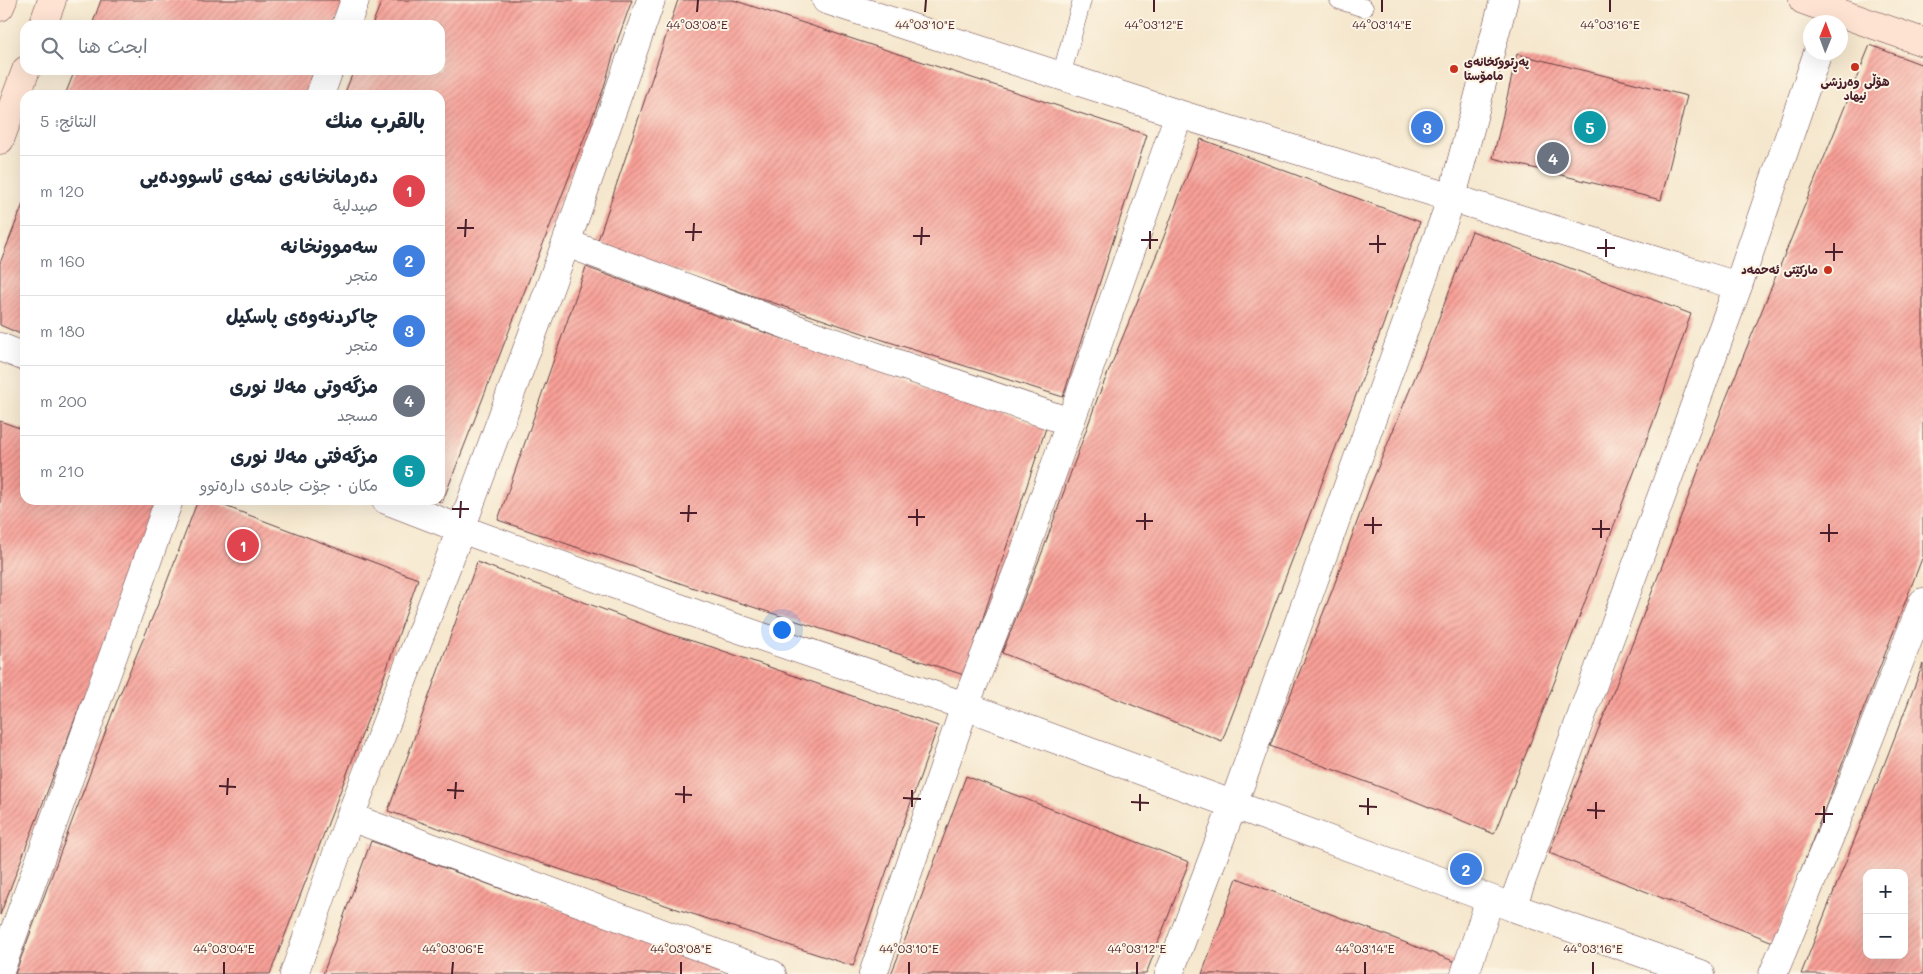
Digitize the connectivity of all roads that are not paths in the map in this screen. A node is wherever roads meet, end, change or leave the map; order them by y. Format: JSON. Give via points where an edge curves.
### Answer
{"nodes":[{"id":1,"x":3,"y":0,"type":"edge"},
{"id":2,"x":52,"y":0,"type":"edge"},
{"id":3,"x":355,"y":0,"type":"edge"},
{"id":4,"x":651,"y":0,"type":"edge"},
{"id":5,"x":826,"y":0,"type":"edge"},
{"id":6,"x":1082,"y":0,"type":"edge"},
{"id":7,"x":1339,"y":0,"type":"edge"},
{"id":8,"x":1504,"y":0,"type":"edge"},
{"id":9,"x":1802,"y":0,"type":"edge"},
{"id":10,"x":0,"y":8,"type":"edge"},
{"id":11,"x":1364,"y":8,"type":"dead end"},
{"id":12,"x":1828,"y":15,"type":"edge"},
{"id":13,"x":45,"y":20,"type":"edge"},
{"id":14,"x":348,"y":20,"type":"edge"},
{"id":15,"x":1848,"y":21,"type":"edge"},
{"id":16,"x":1923,"y":42,"type":"edge"},
{"id":17,"x":1815,"y":60,"type":"edge"},
{"id":18,"x":24,"y":75,"type":"edge"},
{"id":19,"x":327,"y":75,"type":"edge"},
{"id":20,"x":1061,"y":76,"type":"junction"},
{"id":21,"x":322,"y":90,"type":"edge"},
{"id":22,"x":1179,"y":114,"type":"junction"},
{"id":23,"x":0,"y":140,"type":"edge"},
{"id":24,"x":1452,"y":197,"type":"junction"},
{"id":25,"x":566,"y":242,"type":"junction"},
{"id":26,"x":1738,"y":286,"type":"junction"},
{"id":27,"x":0,"y":347,"type":"edge"},
{"id":28,"x":20,"y":355,"type":"edge"},
{"id":29,"x":1070,"y":422,"type":"junction"},
{"id":30,"x":167,"y":505,"type":"edge"},
{"id":31,"x":399,"y":505,"type":"edge"},
{"id":32,"x":461,"y":529,"type":"junction"},
{"id":33,"x":1923,"y":602,"type":"edge"},
{"id":34,"x":965,"y":706,"type":"junction"},
{"id":35,"x":1233,"y":805,"type":"junction"},
{"id":36,"x":350,"y":817,"type":"junction"},
{"id":37,"x":1501,"y":903,"type":"junction"},
{"id":38,"x":0,"y":971,"type":"edge"},
{"id":39,"x":294,"y":974,"type":"edge"},
{"id":40,"x":772,"y":974,"type":"edge"},
{"id":41,"x":873,"y":974,"type":"edge"},
{"id":42,"x":1169,"y":974,"type":"edge"},
{"id":43,"x":1465,"y":974,"type":"edge"},
{"id":44,"x":1701,"y":974,"type":"edge"},
{"id":45,"x":1773,"y":974,"type":"edge"}],
"edges":[{"from":1,"to":10,"type":"main road"},
{"from":2,"to":13,"type":"main road"},
{"from":3,"to":14,"type":"street"},
{"from":4,"to":25,"type":"street"},
{"from":5,"to":20,"type":"street"},
{"from":6,"to":20,"type":"lane"},
{"from":7,"to":11,"type":"lane"},
{"from":8,"to":24,"type":"street"},
{"from":9,"to":12,"type":"main road"},
{"from":15,"to":16,"type":"main road"},
{"from":17,"to":26,"type":"street"},
{"from":18,"to":23,"type":"main road"},
{"from":19,"to":21,"type":"street"},
{"from":20,"to":22,"type":"street"},
{"from":22,"to":24,"type":"street"},
{"from":22,"to":29,"type":"street"},
{"from":24,"to":26,"type":"street"},
{"from":24,"to":35,"type":"street"},
{"from":25,"to":29,"type":"street","via":[[819,337]]},
{"from":25,"to":32,"type":"street"},
{"from":26,"to":37,"type":"street"},
{"from":27,"to":28,"type":"street"},
{"from":29,"to":34,"type":"street","via":[[1021,562]]},
{"from":30,"to":38,"type":"street"},
{"from":31,"to":32,"type":"street"},
{"from":32,"to":34,"type":"street"},
{"from":32,"to":36,"type":"street"},
{"from":33,"to":45,"type":"street"},
{"from":34,"to":35,"type":"street"},
{"from":34,"to":41,"type":"street"},
{"from":35,"to":37,"type":"street"},
{"from":35,"to":42,"type":"street"},
{"from":36,"to":39,"type":"street"},
{"from":36,"to":40,"type":"street"},
{"from":37,"to":43,"type":"street"},
{"from":37,"to":44,"type":"street"}]}
